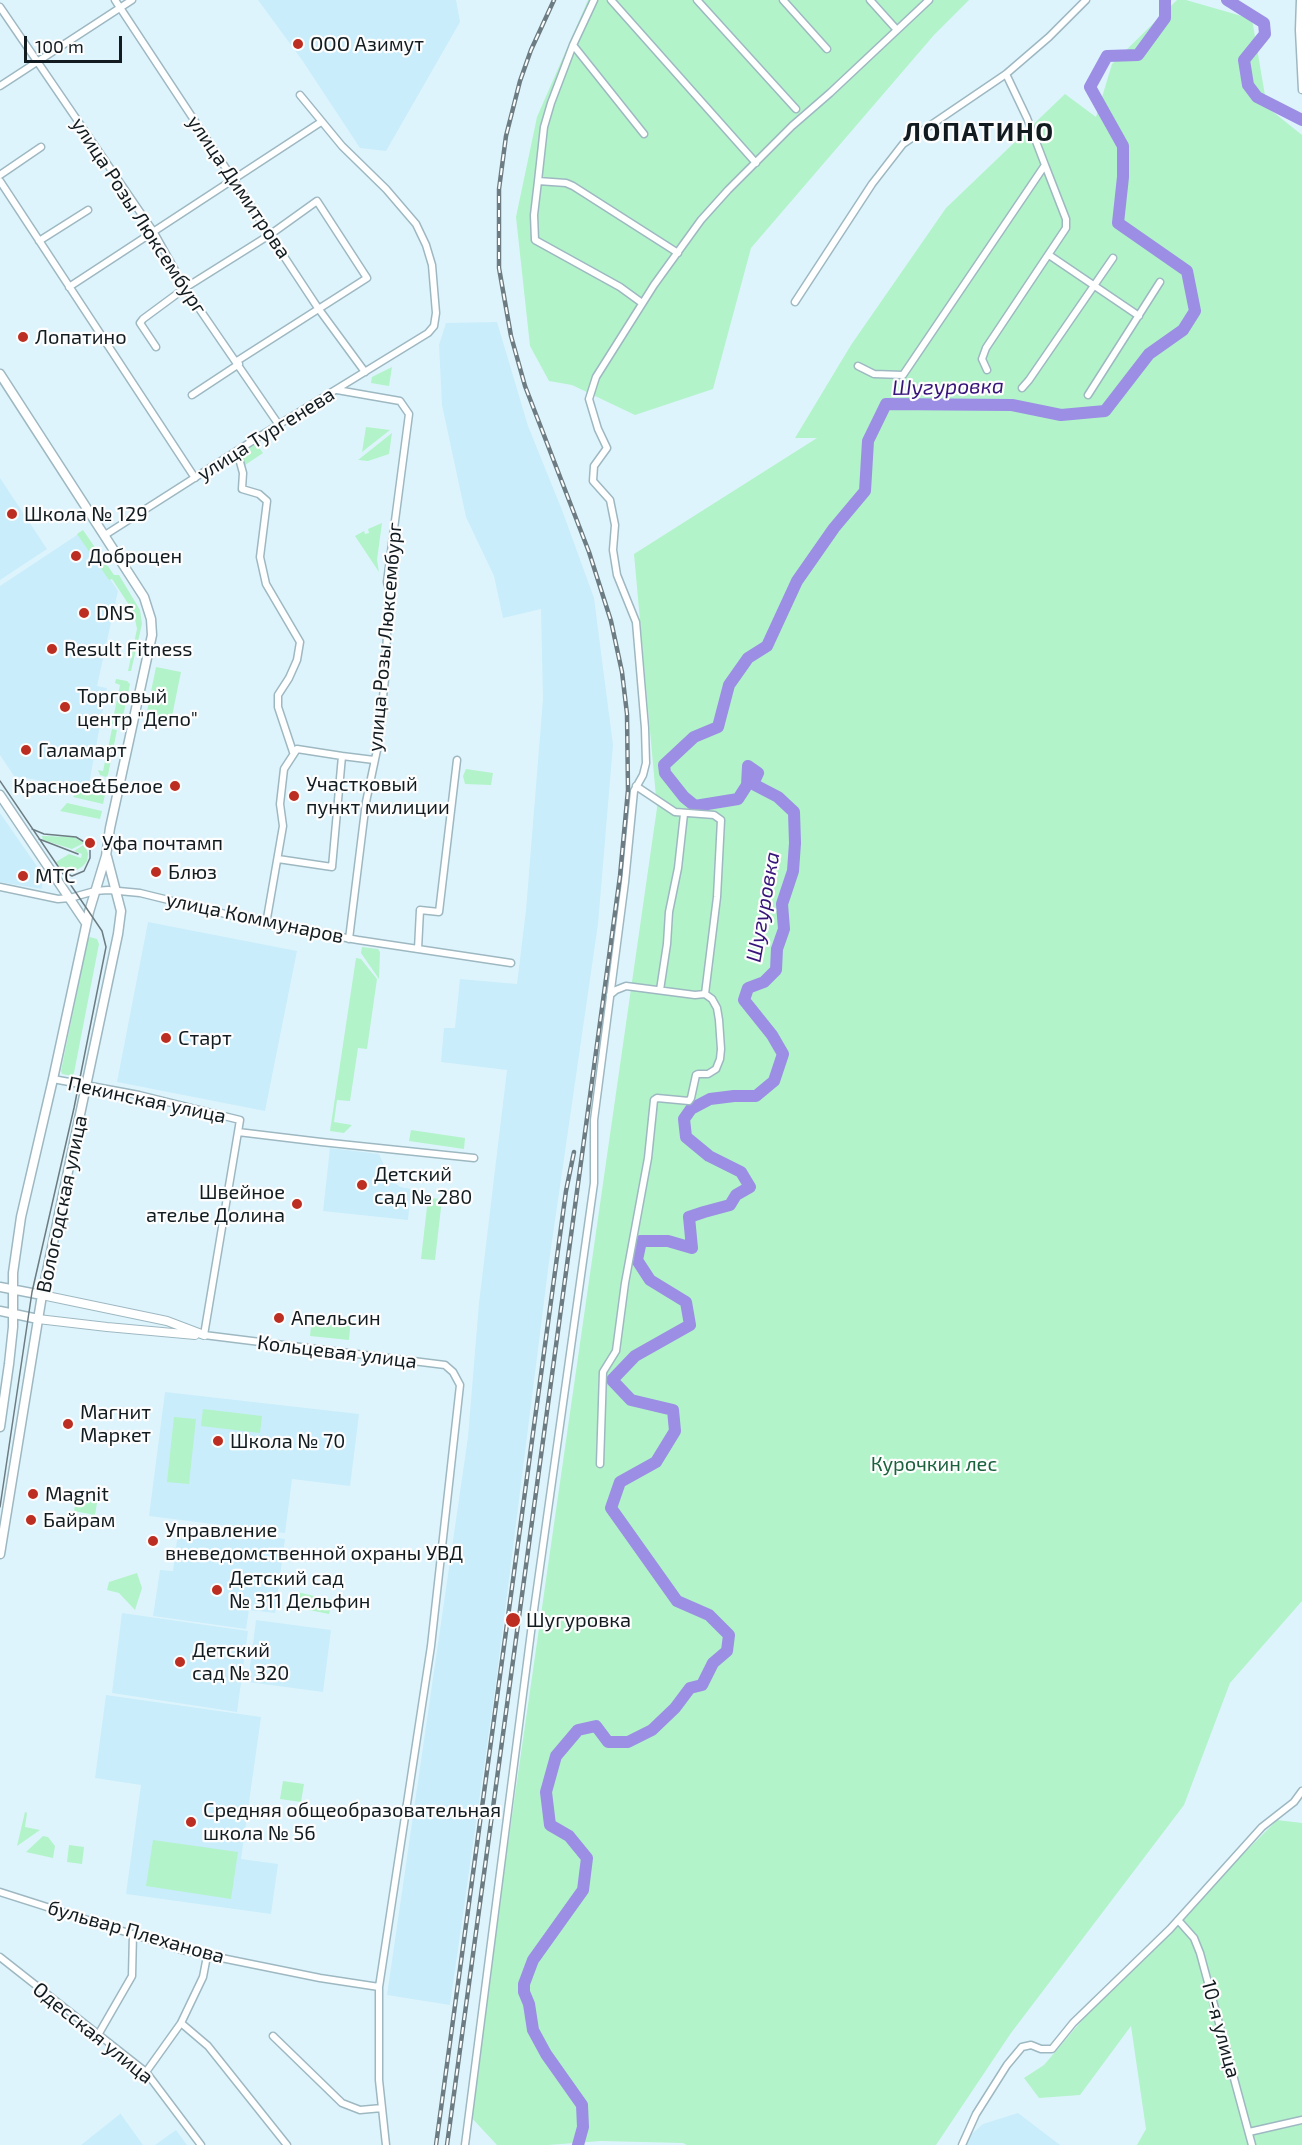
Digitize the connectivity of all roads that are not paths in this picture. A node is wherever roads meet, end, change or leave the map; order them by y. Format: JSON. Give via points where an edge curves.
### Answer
{"nodes":[{"id":1,"x":115,"y":0,"type":"edge"},
{"id":2,"x":132,"y":0,"type":"edge"},
{"id":3,"x":594,"y":0,"type":"edge"},
{"id":4,"x":611,"y":0,"type":"edge"},
{"id":5,"x":697,"y":0,"type":"edge"},
{"id":6,"x":783,"y":0,"type":"edge"},
{"id":7,"x":870,"y":0,"type":"edge"},
{"id":8,"x":929,"y":0,"type":"edge"},
{"id":9,"x":1086,"y":0,"type":"edge"},
{"id":10,"x":1300,"y":0,"type":"edge"},
{"id":11,"x":0,"y":7,"type":"edge"},
{"id":12,"x":120,"y":8,"type":"junction"},
{"id":13,"x":897,"y":30,"type":"junction"},
{"id":14,"x":573,"y":45,"type":"junction"},
{"id":15,"x":827,"y":49,"type":"dead end"},
{"id":16,"x":36,"y":62,"type":"junction"},
{"id":17,"x":1006,"y":74,"type":"junction"},
{"id":18,"x":0,"y":86,"type":"edge"},
{"id":19,"x":1302,"y":90,"type":"edge"},
{"id":20,"x":300,"y":95,"type":"dead end"},
{"id":21,"x":796,"y":109,"type":"dead end"},
{"id":22,"x":321,"y":122,"type":"junction"},
{"id":23,"x":644,"y":134,"type":"dead end"},
{"id":24,"x":41,"y":147,"type":"dead end"},
{"id":25,"x":756,"y":163,"type":"junction"},
{"id":26,"x":1045,"y":165,"type":"junction"},
{"id":27,"x":0,"y":175,"type":"edge"},
{"id":28,"x":233,"y":178,"type":"junction"},
{"id":29,"x":0,"y":181,"type":"edge"},
{"id":30,"x":538,"y":181,"type":"junction"},
{"id":31,"x":88,"y":210,"type":"dead end"},
{"id":32,"x":153,"y":231,"type":"junction"},
{"id":33,"x":271,"y":234,"type":"junction"},
{"id":34,"x":39,"y":241,"type":"junction"},
{"id":35,"x":678,"y":253,"type":"junction"},
{"id":36,"x":1049,"y":255,"type":"junction"},
{"id":37,"x":1113,"y":258,"type":"dead end"},
{"id":38,"x":1160,"y":282,"type":"dead end"},
{"id":39,"x":1093,"y":286,"type":"junction"},
{"id":40,"x":69,"y":287,"type":"junction"},
{"id":41,"x":185,"y":288,"type":"junction"},
{"id":42,"x":795,"y":302,"type":"dead end"},
{"id":43,"x":642,"y":303,"type":"junction"},
{"id":44,"x":318,"y":308,"type":"junction"},
{"id":45,"x":1139,"y":316,"type":"junction"},
{"id":46,"x":156,"y":347,"type":"dead end"},
{"id":47,"x":238,"y":362,"type":"junction"},
{"id":48,"x":858,"y":366,"type":"dead end"},
{"id":49,"x":987,"y":370,"type":"dead end"},
{"id":50,"x":365,"y":372,"type":"junction"},
{"id":51,"x":0,"y":374,"type":"edge"},
{"id":52,"x":1022,"y":388,"type":"dead end"},
{"id":53,"x":337,"y":390,"type":"junction"},
{"id":54,"x":192,"y":395,"type":"dead end"},
{"id":55,"x":1088,"y":395,"type":"dead end"},
{"id":56,"x":279,"y":425,"type":"junction"},
{"id":57,"x":237,"y":451,"type":"junction"},
{"id":58,"x":195,"y":478,"type":"junction"},
{"id":59,"x":105,"y":535,"type":"junction"},
{"id":60,"x":293,"y":752,"type":"junction"},
{"id":61,"x":342,"y":756,"type":"junction"},
{"id":62,"x":374,"y":760,"type":"junction"},
{"id":63,"x":457,"y":760,"type":"dead end"},
{"id":64,"x":636,"y":786,"type":"junction"},
{"id":65,"x":0,"y":795,"type":"edge"},
{"id":66,"x":684,"y":814,"type":"junction"},
{"id":67,"x":106,"y":856,"type":"junction"},
{"id":68,"x":278,"y":859,"type":"junction"},
{"id":69,"x":0,"y":887,"type":"edge"},
{"id":70,"x":116,"y":890,"type":"junction"},
{"id":71,"x":95,"y":891,"type":"junction"},
{"id":72,"x":70,"y":898,"type":"junction"},
{"id":73,"x":86,"y":923,"type":"junction"},
{"id":74,"x":266,"y":924,"type":"junction"},
{"id":75,"x":349,"y":939,"type":"junction"},
{"id":76,"x":418,"y":949,"type":"junction"},
{"id":77,"x":511,"y":963,"type":"dead end"},
{"id":78,"x":660,"y":990,"type":"junction"},
{"id":79,"x":705,"y":994,"type":"junction"},
{"id":80,"x":610,"y":995,"type":"junction"},
{"id":81,"x":53,"y":1079,"type":"junction"},
{"id":82,"x":87,"y":1084,"type":"junction"},
{"id":83,"x":238,"y":1132,"type":"junction"},
{"id":84,"x":474,"y":1158,"type":"dead end"},
{"id":85,"x":0,"y":1287,"type":"edge"},
{"id":86,"x":14,"y":1289,"type":"junction"},
{"id":87,"x":42,"y":1295,"type":"junction"},
{"id":88,"x":0,"y":1311,"type":"edge"},
{"id":89,"x":13,"y":1314,"type":"junction"},
{"id":90,"x":38,"y":1319,"type":"junction"},
{"id":91,"x":204,"y":1335,"type":"junction"},
{"id":92,"x":0,"y":1427,"type":"edge"},
{"id":93,"x":600,"y":1464,"type":"dead end"},
{"id":94,"x":0,"y":1554,"type":"edge"},
{"id":95,"x":1302,"y":1791,"type":"edge"},
{"id":96,"x":0,"y":1892,"type":"edge"},
{"id":97,"x":1178,"y":1920,"type":"junction"},
{"id":98,"x":133,"y":1934,"type":"junction"},
{"id":99,"x":207,"y":1956,"type":"junction"},
{"id":100,"x":0,"y":1957,"type":"edge"},
{"id":101,"x":379,"y":1987,"type":"junction"},
{"id":102,"x":181,"y":2023,"type":"junction"},
{"id":103,"x":98,"y":2035,"type":"junction"},
{"id":104,"x":273,"y":2037,"type":"dead end"},
{"id":105,"x":146,"y":2072,"type":"junction"},
{"id":106,"x":382,"y":2108,"type":"junction"},
{"id":107,"x":1302,"y":2120,"type":"edge"},
{"id":108,"x":1249,"y":2132,"type":"junction"},
{"id":109,"x":201,"y":2145,"type":"edge"},
{"id":110,"x":287,"y":2145,"type":"edge"},
{"id":111,"x":386,"y":2145,"type":"edge"},
{"id":112,"x":465,"y":2145,"type":"edge"},
{"id":113,"x":962,"y":2145,"type":"edge"},
{"id":114,"x":1252,"y":2145,"type":"edge"}],
"edges":[{"from":1,"to":12,"type":"street","name":"улица Димитрова"},
{"from":2,"to":12,"type":"street"},
{"from":3,"to":14,"type":"street"},
{"from":4,"to":25,"type":"street"},
{"from":5,"to":21,"type":"street"},
{"from":6,"to":15,"type":"street"},
{"from":7,"to":13,"type":"street"},
{"from":8,"to":13,"type":"street"},
{"from":9,"to":17,"type":"street"},
{"from":10,"to":19,"type":"street"},
{"from":11,"to":16,"type":"street","name":"улица Розы Люксембург"},
{"from":12,"to":16,"type":"street"},
{"from":12,"to":28,"type":"street","name":"улица Димитрова"},
{"from":13,"to":25,"type":"street"},
{"from":14,"to":23,"type":"street"},
{"from":14,"to":30,"type":"street","via":[[544,127]]},
{"from":16,"to":18,"type":"street"},
{"from":16,"to":32,"type":"street","name":"улица Розы Люксембург"},
{"from":17,"to":26,"type":"street"},
{"from":17,"to":42,"type":"street","via":[[903,144],[872,184]]},
{"from":20,"to":22,"type":"street"},
{"from":22,"to":28,"type":"street"},
{"from":22,"to":50,"type":"street","name":"улица Тургенева","via":[[416,224],[432,265],[436,321],[428,333]]},
{"from":24,"to":27,"type":"street"},
{"from":25,"to":35,"type":"street","via":[[701,220]]},
{"from":26,"to":36,"type":"street","via":[[1066,219],[1066,228]]},
{"from":26,"to":48,"type":"street","via":[[903,375],[874,374]]},
{"from":28,"to":32,"type":"street"},
{"from":28,"to":33,"type":"street","name":"улица Димитрова"},
{"from":29,"to":34,"type":"street"},
{"from":30,"to":35,"type":"street","via":[[573,186]]},
{"from":30,"to":43,"type":"street","via":[[535,240]]},
{"from":31,"to":34,"type":"street"},
{"from":32,"to":40,"type":"street"},
{"from":32,"to":41,"type":"street","name":"улица Розы Люксембург"},
{"from":33,"to":41,"type":"street"},
{"from":33,"to":44,"type":"street","name":"улица Димитрова"},
{"from":33,"to":44,"type":"street","via":[[317,201],[368,278]]},
{"from":34,"to":40,"type":"street"},
{"from":35,"to":43,"type":"street"},
{"from":36,"to":39,"type":"street"},
{"from":36,"to":49,"type":"street","via":[[986,348],[982,359]]},
{"from":37,"to":39,"type":"street"},
{"from":38,"to":45,"type":"street"},
{"from":39,"to":45,"type":"street"},
{"from":39,"to":52,"type":"street"},
{"from":40,"to":58,"type":"street"},
{"from":41,"to":46,"type":"street","via":[[140,323]]},
{"from":41,"to":47,"type":"street","name":"улица Розы Люксембург"},
{"from":43,"to":64,"type":"street","via":[[596,377],[589,399],[607,448],[594,466],[593,481],[610,500],[616,575],[636,622],[646,751],[644,771]]},
{"from":44,"to":47,"type":"street"},
{"from":44,"to":50,"type":"street","name":"улица Димитрова"},
{"from":45,"to":55,"type":"street"},
{"from":47,"to":54,"type":"street"},
{"from":47,"to":56,"type":"street","name":"улица Розы Люксембург"},
{"from":50,"to":53,"type":"street","name":"улица Тургенева"},
{"from":51,"to":59,"type":"main road","name":"Вологодская улица"},
{"from":53,"to":56,"type":"street","name":"улица Тургенева"},
{"from":53,"to":62,"type":"street","name":"улица Розы Люксембург","via":[[400,401],[409,414],[387,582],[385,679]]},
{"from":56,"to":57,"type":"street","name":"улица Тургенева"},
{"from":57,"to":58,"type":"street","name":"улица Тургенева"},
{"from":57,"to":60,"type":"street","via":[[243,473],[242,489],[267,501],[260,557],[266,584],[300,642],[297,660],[278,695],[278,707]]},
{"from":58,"to":59,"type":"street","name":"улица Тургенева"},
{"from":59,"to":67,"type":"main road","name":"Вологодская улица","via":[[144,597],[152,634]]},
{"from":60,"to":61,"type":"street","via":[[301,748]]},
{"from":60,"to":68,"type":"street","via":[[284,769]]},
{"from":61,"to":62,"type":"street"},
{"from":61,"to":68,"type":"street","via":[[332,867]]},
{"from":62,"to":75,"type":"street","name":"улица Розы Люксембург"},
{"from":63,"to":76,"type":"street","via":[[439,912],[420,910]]},
{"from":64,"to":66,"type":"street"},
{"from":64,"to":80,"type":"street"},
{"from":65,"to":72,"type":"main road"},
{"from":66,"to":78,"type":"street"},
{"from":66,"to":79,"type":"street","via":[[714,815],[722,824]]},
{"from":67,"to":70,"type":"main road","name":"Вологодская улица"},
{"from":67,"to":71,"type":"main road","name":"Вологодская улица"},
{"from":68,"to":74,"type":"street"},
{"from":69,"to":72,"type":"street","name":"улица Коммунаров"},
{"from":70,"to":71,"type":"street","name":"улица Коммунаров"},
{"from":70,"to":74,"type":"street","name":"улица Коммунаров"},
{"from":70,"to":82,"type":"main road","name":"Вологодская улица","via":[[122,911]]},
{"from":71,"to":72,"type":"street","name":"улица Коммунаров"},
{"from":71,"to":73,"type":"main road","name":"Вологодская улица"},
{"from":72,"to":73,"type":"main road"},
{"from":73,"to":81,"type":"main road","name":"Вологодская улица"},
{"from":74,"to":75,"type":"street","name":"улица Коммунаров"},
{"from":75,"to":76,"type":"street","name":"улица Коммунаров"},
{"from":76,"to":77,"type":"street","name":"улица Коммунаров"},
{"from":78,"to":79,"type":"street"},
{"from":78,"to":80,"type":"street","via":[[626,986]]},
{"from":79,"to":93,"type":"street","via":[[715,1003],[718,1014],[719,1064],[712,1072],[696,1076],[689,1101],[654,1100],[616,1351],[603,1372]]},
{"from":80,"to":112,"type":"street","via":[[594,1120],[594,1183]]},
{"from":81,"to":82,"type":"street","name":"Пекинская улица"},
{"from":81,"to":86,"type":"main road","name":"Вологодская улица","via":[[21,1217]]},
{"from":82,"to":83,"type":"street","name":"Пекинская улица","via":[[240,1120]]},
{"from":82,"to":87,"type":"main road","name":"Вологодская улица"},
{"from":83,"to":84,"type":"street","name":"Пекинская улица"},
{"from":83,"to":91,"type":"street"},
{"from":85,"to":86,"type":"main road","name":"Кольцевая улица"},
{"from":86,"to":87,"type":"main road","name":"Кольцевая улица"},
{"from":86,"to":89,"type":"main road","name":"Вологодская улица"},
{"from":87,"to":90,"type":"main road","name":"Вологодская улица"},
{"from":87,"to":91,"type":"street","name":"Кольцевая улица","via":[[167,1321]]},
{"from":88,"to":89,"type":"main road","name":"Кольцевая улица"},
{"from":89,"to":90,"type":"main road","name":"Кольцевая улица"},
{"from":89,"to":92,"type":"main road","name":"Вологодская улица"},
{"from":90,"to":91,"type":"street","name":"Кольцевая улица"},
{"from":90,"to":94,"type":"main road","name":"Вологодская улица"},
{"from":91,"to":101,"type":"street","name":"Кольцевая улица","via":[[445,1365],[460,1385],[431,1646]]},
{"from":95,"to":97,"type":"street","via":[[1262,1827]]},
{"from":96,"to":98,"type":"street","name":"бульвар Плеханова"},
{"from":97,"to":108,"type":"street","name":"10-я улица","via":[[1194,1938],[1200,1953]]},
{"from":97,"to":113,"type":"street","via":[[1052,2049],[1022,2047],[976,2114]]},
{"from":98,"to":99,"type":"street","name":"бульвар Плеханова"},
{"from":98,"to":103,"type":"street","via":[[132,1976]]},
{"from":99,"to":101,"type":"street","name":"бульвар Плеханова"},
{"from":99,"to":102,"type":"street","via":[[203,1977]]},
{"from":100,"to":103,"type":"street","name":"Одесская улица"},
{"from":101,"to":106,"type":"street"},
{"from":102,"to":105,"type":"street"},
{"from":102,"to":110,"type":"street","via":[[208,2046]]},
{"from":103,"to":105,"type":"street","name":"Одесская улица"},
{"from":104,"to":106,"type":"street","via":[[342,2103],[360,2110]]},
{"from":105,"to":109,"type":"street","name":"Одесская улица"},
{"from":106,"to":111,"type":"street"},
{"from":107,"to":108,"type":"street"},
{"from":108,"to":114,"type":"street","name":"10-я улица"}]}
